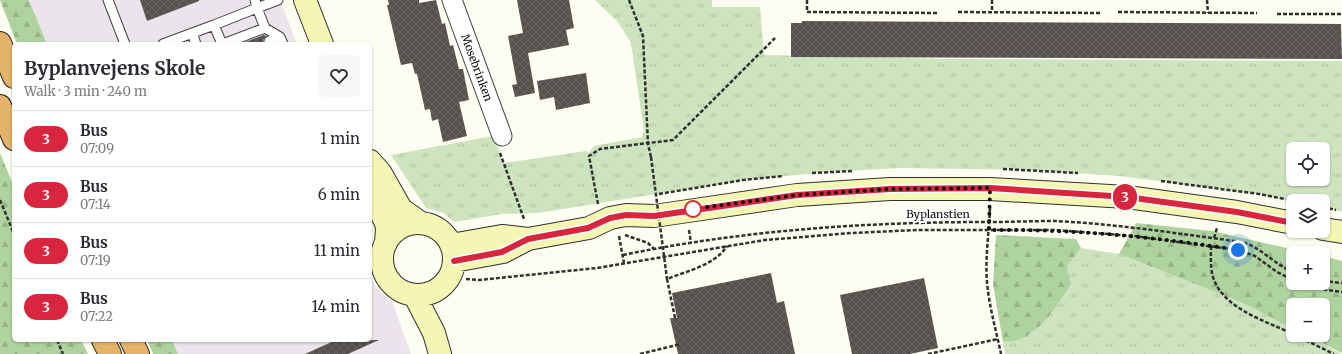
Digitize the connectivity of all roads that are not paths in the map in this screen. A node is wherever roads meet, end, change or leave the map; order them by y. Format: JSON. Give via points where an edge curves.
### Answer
{"nodes":[{"id":1,"x":108,"y":0,"type":"edge"},
{"id":2,"x":278,"y":0,"type":"edge"},
{"id":3,"x":305,"y":0,"type":"edge"},
{"id":4,"x":452,"y":0,"type":"edge"},
{"id":5,"x":256,"y":4,"type":"edge"},
{"id":6,"x":214,"y":24,"type":"junction"},
{"id":7,"x":265,"y":28,"type":"junction"},
{"id":8,"x":192,"y":33,"type":"junction"},
{"id":9,"x":282,"y":40,"type":"edge"},
{"id":10,"x":268,"y":41,"type":"dead end"},
{"id":11,"x":123,"y":42,"type":"edge"},
{"id":12,"x":168,"y":42,"type":"edge"},
{"id":13,"x":195,"y":42,"type":"edge"},
{"id":14,"x":221,"y":42,"type":"edge"},
{"id":15,"x":227,"y":42,"type":"edge"},
{"id":16,"x":321,"y":42,"type":"edge"},
{"id":17,"x":0,"y":44,"type":"edge"},
{"id":18,"x":12,"y":72,"type":"edge"},
{"id":19,"x":0,"y":106,"type":"edge"},
{"id":20,"x":12,"y":134,"type":"edge"},
{"id":21,"x":502,"y":136,"type":"road end"},
{"id":22,"x":372,"y":163,"type":"edge"},
{"id":23,"x":372,"y":194,"type":"edge"},
{"id":24,"x":654,"y":216,"type":"junction"},
{"id":25,"x":1286,"y":222,"type":"edge"},
{"id":26,"x":421,"y":223,"type":"junction"},
{"id":27,"x":588,"y":228,"type":"junction"},
{"id":28,"x":1330,"y":230,"type":"edge"},
{"id":29,"x":1342,"y":232,"type":"edge"},
{"id":30,"x":386,"y":242,"type":"junction"},
{"id":31,"x":448,"y":268,"type":"junction"},
{"id":32,"x":415,"y":296,"type":"junction"},
{"id":33,"x":434,"y":333,"type":"junction"},
{"id":34,"x":104,"y":342,"type":"edge"},
{"id":35,"x":133,"y":342,"type":"edge"},
{"id":36,"x":110,"y":354,"type":"edge"},
{"id":37,"x":138,"y":354,"type":"edge"},
{"id":38,"x":440,"y":354,"type":"edge"}],
"edges":[{"from":1,"to":11,"type":"lane"},
{"from":2,"to":5,"type":"lane"},
{"from":3,"to":16,"type":"street"},
{"from":4,"to":21,"type":"street","name":"Mosebrinken"},
{"from":5,"to":6,"type":"lane"},
{"from":5,"to":7,"type":"lane"},
{"from":6,"to":8,"type":"lane"},
{"from":6,"to":14,"type":"lane"},
{"from":7,"to":9,"type":"lane"},
{"from":7,"to":15,"type":"lane"},
{"from":8,"to":12,"type":"lane"},
{"from":8,"to":13,"type":"lane"},
{"from":9,"to":10,"type":"lane"},
{"from":17,"to":18,"type":"highway"},
{"from":19,"to":20,"type":"highway"},
{"from":22,"to":26,"type":"street","via":[[380,172],[401,209]]},
{"from":23,"to":30,"type":"street","via":[[386,223]]},
{"from":24,"to":25,"type":"street","via":[[797,195],[890,189],[990,188],[1127,197],[1237,212]]},
{"from":24,"to":27,"type":"street","via":[[614,217]]},
{"from":24,"to":27,"type":"street","via":[[619,229]]},
{"from":26,"to":30,"type":"street","via":[[399,229]]},
{"from":26,"to":31,"type":"street","via":[[440,230]]},
{"from":27,"to":31,"type":"street","via":[[526,230],[502,236]]},
{"from":28,"to":29,"type":"street"},
{"from":30,"to":32,"type":"street","via":[[382,262],[389,281],[400,291]]},
{"from":31,"to":32,"type":"street","via":[[424,295]]},
{"from":31,"to":33,"type":"street"},
{"from":32,"to":33,"type":"street"},
{"from":33,"to":38,"type":"street"},
{"from":34,"to":36,"type":"highway"},
{"from":35,"to":37,"type":"highway"}]}
